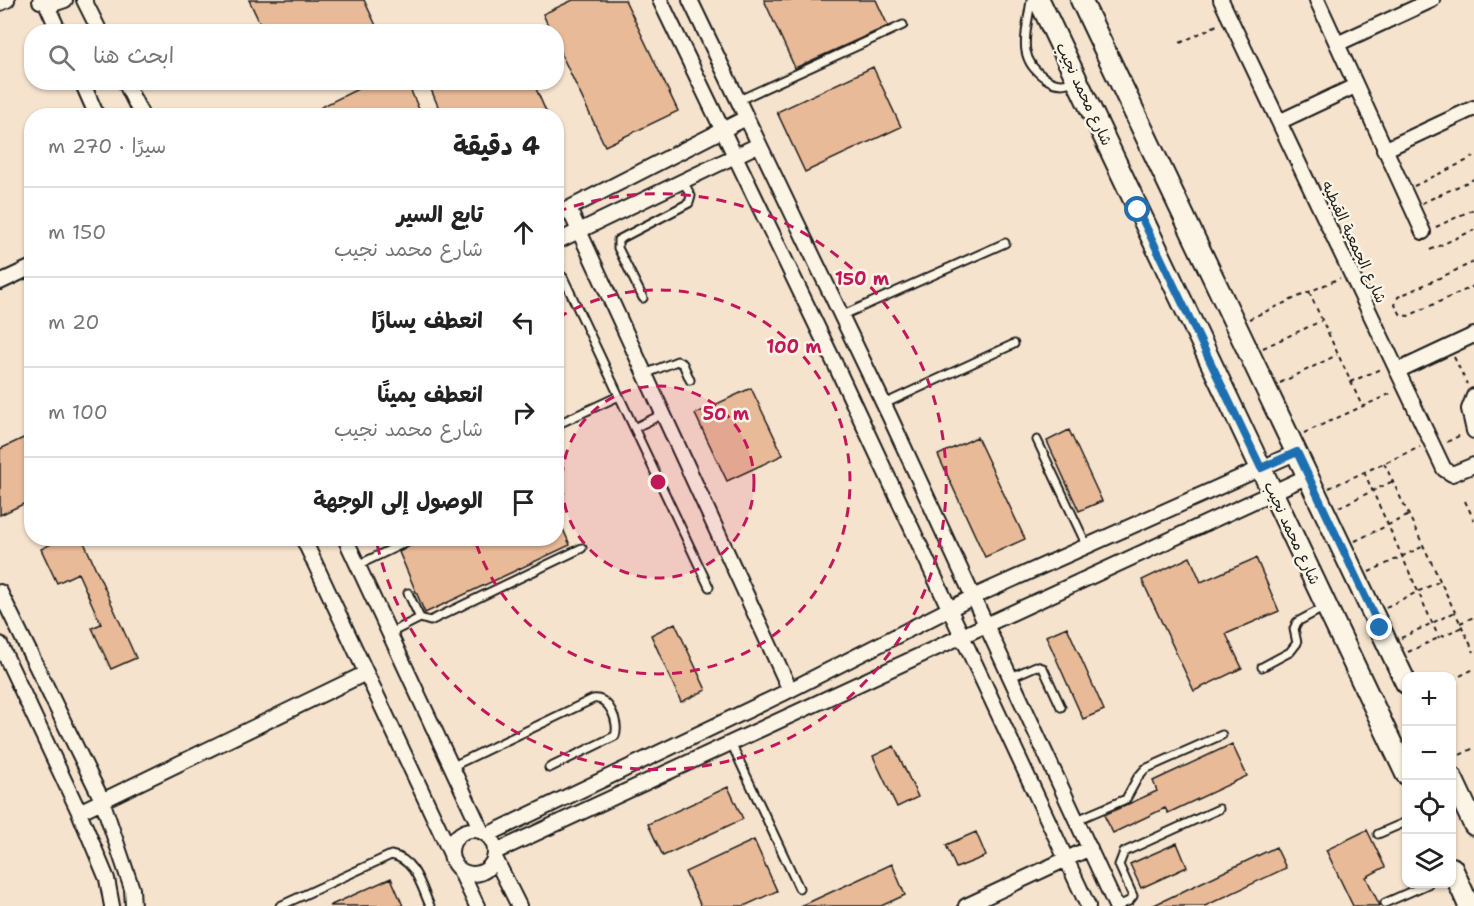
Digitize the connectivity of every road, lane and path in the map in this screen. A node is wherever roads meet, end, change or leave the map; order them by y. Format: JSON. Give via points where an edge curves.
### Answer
{"nodes":[{"id":1,"x":7,"y":0,"type":"edge"},
{"id":2,"x":65,"y":0,"type":"edge"},
{"id":3,"x":84,"y":0,"type":"edge"},
{"id":4,"x":660,"y":0,"type":"edge"},
{"id":5,"x":690,"y":0,"type":"edge"},
{"id":6,"x":1031,"y":0,"type":"edge"},
{"id":7,"x":1039,"y":0,"type":"edge"},
{"id":8,"x":1081,"y":0,"type":"edge"},
{"id":9,"x":1221,"y":0,"type":"edge"},
{"id":10,"x":1317,"y":0,"type":"edge"},
{"id":11,"x":1432,"y":0,"type":"edge"},
{"id":12,"x":42,"y":2,"type":"edge"},
{"id":13,"x":0,"y":3,"type":"edge"},
{"id":14,"x":1230,"y":19,"type":"junction"},
{"id":15,"x":54,"y":24,"type":"edge"},
{"id":16,"x":96,"y":24,"type":"edge"},
{"id":17,"x":903,"y":26,"type":"dead end"},
{"id":18,"x":1180,"y":43,"type":"dead end"},
{"id":19,"x":1337,"y":44,"type":"junction"},
{"id":20,"x":1077,"y":80,"type":"junction"},
{"id":21,"x":1355,"y":86,"type":"junction"},
{"id":22,"x":86,"y":90,"type":"edge"},
{"id":23,"x":129,"y":90,"type":"edge"},
{"id":24,"x":737,"y":101,"type":"junction"},
{"id":25,"x":93,"y":108,"type":"edge"},
{"id":26,"x":138,"y":108,"type":"edge"},
{"id":27,"x":1474,"y":108,"type":"edge"},
{"id":28,"x":746,"y":118,"type":"junction"},
{"id":29,"x":1279,"y":122,"type":"junction"},
{"id":30,"x":723,"y":132,"type":"junction"},
{"id":31,"x":758,"y":145,"type":"junction"},
{"id":32,"x":1384,"y":150,"type":"junction"},
{"id":33,"x":734,"y":156,"type":"junction"},
{"id":34,"x":1474,"y":157,"type":"edge"},
{"id":35,"x":1474,"y":179,"type":"edge"},
{"id":36,"x":683,"y":181,"type":"junction"},
{"id":37,"x":1403,"y":191,"type":"junction"},
{"id":38,"x":1411,"y":208,"type":"junction"},
{"id":39,"x":1474,"y":209,"type":"edge"},
{"id":40,"x":564,"y":212,"type":"edge"},
{"id":41,"x":564,"y":213,"type":"edge"},
{"id":42,"x":1474,"y":230,"type":"edge"},
{"id":43,"x":580,"y":231,"type":"junction"},
{"id":44,"x":1423,"y":232,"type":"joint"},
{"id":45,"x":564,"y":238,"type":"edge"},
{"id":46,"x":1005,"y":243,"type":"dead end"},
{"id":47,"x":1430,"y":250,"type":"dead end"},
{"id":48,"x":1474,"y":262,"type":"edge"},
{"id":49,"x":24,"y":271,"type":"edge"},
{"id":50,"x":1351,"y":273,"type":"junction"},
{"id":51,"x":564,"y":279,"type":"edge"},
{"id":52,"x":0,"y":282,"type":"edge"},
{"id":53,"x":1474,"y":286,"type":"edge"},
{"id":54,"x":1309,"y":292,"type":"junction"},
{"id":55,"x":643,"y":298,"type":"dead end"},
{"id":56,"x":841,"y":316,"type":"junction"},
{"id":57,"x":1322,"y":320,"type":"junction"},
{"id":58,"x":1236,"y":325,"type":"junction"},
{"id":59,"x":1474,"y":335,"type":"edge"},
{"id":60,"x":1014,"y":344,"type":"dead end"},
{"id":61,"x":1250,"y":354,"type":"junction"},
{"id":62,"x":1338,"y":355,"type":"junction"},
{"id":63,"x":1444,"y":360,"type":"dead end"},
{"id":64,"x":1395,"y":367,"type":"junction"},
{"id":65,"x":645,"y":374,"type":"junction"},
{"id":66,"x":690,"y":380,"type":"dead end"},
{"id":67,"x":1350,"y":382,"type":"junction"},
{"id":68,"x":1405,"y":387,"type":"junction"},
{"id":69,"x":1267,"y":390,"type":"junction"},
{"id":70,"x":619,"y":396,"type":"junction"},
{"id":71,"x":1473,"y":396,"type":"edge"},
{"id":72,"x":1362,"y":406,"type":"junction"},
{"id":73,"x":886,"y":410,"type":"junction"},
{"id":74,"x":663,"y":414,"type":"junction"},
{"id":75,"x":564,"y":421,"type":"edge"},
{"id":76,"x":864,"y":425,"type":"junction"},
{"id":77,"x":634,"y":428,"type":"junction"},
{"id":78,"x":1470,"y":430,"type":"edge"},
{"id":79,"x":1037,"y":440,"type":"dead end"},
{"id":80,"x":1436,"y":442,"type":"junction"},
{"id":81,"x":1293,"y":446,"type":"junction"},
{"id":82,"x":1384,"y":463,"type":"junction"},
{"id":83,"x":1474,"y":465,"type":"edge"},
{"id":84,"x":1261,"y":468,"type":"junction"},
{"id":85,"x":1364,"y":472,"type":"junction"},
{"id":86,"x":1393,"y":481,"type":"junction"},
{"id":87,"x":1312,"y":485,"type":"junction"},
{"id":88,"x":1372,"y":491,"type":"junction"},
{"id":89,"x":1273,"y":493,"type":"junction"},
{"id":90,"x":1465,"y":501,"type":"dead end"},
{"id":91,"x":1326,"y":514,"type":"junction"},
{"id":92,"x":1409,"y":515,"type":"junction"},
{"id":93,"x":1474,"y":520,"type":"edge"},
{"id":94,"x":1388,"y":525,"type":"junction"},
{"id":95,"x":307,"y":546,"type":"edge"},
{"id":96,"x":349,"y":546,"type":"edge"},
{"id":97,"x":399,"y":546,"type":"edge"},
{"id":98,"x":1087,"y":546,"type":"junction"},
{"id":99,"x":1424,"y":546,"type":"junction"},
{"id":100,"x":1342,"y":547,"type":"junction"},
{"id":101,"x":582,"y":548,"type":"dead end"},
{"id":102,"x":1402,"y":557,"type":"junction"},
{"id":103,"x":358,"y":566,"type":"junction"},
{"id":104,"x":1356,"y":578,"type":"junction"},
{"id":105,"x":1440,"y":581,"type":"junction"},
{"id":106,"x":709,"y":587,"type":"dead end"},
{"id":107,"x":1418,"y":591,"type":"junction"},
{"id":108,"x":0,"y":592,"type":"edge"},
{"id":109,"x":408,"y":592,"type":"dead end"},
{"id":110,"x":973,"y":597,"type":"junction"},
{"id":111,"x":1327,"y":606,"type":"junction"},
{"id":112,"x":949,"y":608,"type":"junction"},
{"id":113,"x":1455,"y":612,"type":"junction"},
{"id":114,"x":1373,"y":613,"type":"junction"},
{"id":115,"x":1474,"y":617,"type":"edge"},
{"id":116,"x":420,"y":618,"type":"junction"},
{"id":117,"x":1432,"y":622,"type":"junction"},
{"id":118,"x":987,"y":624,"type":"junction"},
{"id":119,"x":1461,"y":625,"type":"junction"},
{"id":120,"x":390,"y":633,"type":"junction"},
{"id":121,"x":960,"y":636,"type":"junction"},
{"id":122,"x":1439,"y":638,"type":"junction"},
{"id":123,"x":0,"y":644,"type":"edge"},
{"id":124,"x":1391,"y":651,"type":"junction"},
{"id":125,"x":1474,"y":652,"type":"edge"},
{"id":126,"x":1262,"y":667,"type":"dead end"},
{"id":127,"x":1474,"y":669,"type":"edge"},
{"id":128,"x":366,"y":673,"type":"junction"},
{"id":129,"x":1402,"y":673,"type":"edge"},
{"id":130,"x":1011,"y":677,"type":"junction"},
{"id":131,"x":1456,"y":678,"type":"edge"},
{"id":132,"x":790,"y":690,"type":"junction"},
{"id":133,"x":1061,"y":707,"type":"dead end"},
{"id":134,"x":64,"y":721,"type":"junction"},
{"id":135,"x":720,"y":721,"type":"junction"},
{"id":136,"x":42,"y":733,"type":"junction"},
{"id":137,"x":1222,"y":735,"type":"dead end"},
{"id":138,"x":731,"y":743,"type":"junction"},
{"id":139,"x":1474,"y":748,"type":"edge"},
{"id":140,"x":1456,"y":757,"type":"edge"},
{"id":141,"x":1402,"y":764,"type":"edge"},
{"id":142,"x":453,"y":766,"type":"junction"},
{"id":143,"x":549,"y":768,"type":"dead end"},
{"id":144,"x":1453,"y":780,"type":"edge"},
{"id":145,"x":102,"y":800,"type":"junction"},
{"id":146,"x":1219,"y":809,"type":"dead end"},
{"id":147,"x":79,"y":812,"type":"junction"},
{"id":148,"x":1077,"y":820,"type":"junction"},
{"id":149,"x":1402,"y":824,"type":"edge"},
{"id":150,"x":1474,"y":825,"type":"edge"},
{"id":151,"x":484,"y":833,"type":"junction"},
{"id":152,"x":1378,"y":834,"type":"dead end"},
{"id":153,"x":1090,"y":848,"type":"junction"},
{"id":154,"x":451,"y":854,"type":"junction"},
{"id":155,"x":495,"y":855,"type":"junction"},
{"id":156,"x":1067,"y":858,"type":"junction"},
{"id":157,"x":460,"y":870,"type":"junction"},
{"id":158,"x":1456,"y":879,"type":"edge"},
{"id":159,"x":798,"y":888,"type":"dead end"},
{"id":160,"x":1419,"y":888,"type":"edge"},
{"id":161,"x":1385,"y":903,"type":"dead end"},
{"id":162,"x":112,"y":906,"type":"edge"},
{"id":163,"x":133,"y":906,"type":"edge"},
{"id":164,"x":280,"y":906,"type":"edge"},
{"id":165,"x":430,"y":906,"type":"edge"},
{"id":166,"x":477,"y":906,"type":"edge"},
{"id":167,"x":519,"y":906,"type":"edge"},
{"id":168,"x":966,"y":906,"type":"edge"},
{"id":169,"x":1088,"y":906,"type":"edge"},
{"id":170,"x":1117,"y":906,"type":"edge"},
{"id":171,"x":1469,"y":906,"type":"edge"}],
"edges":[{"from":1,"to":13,"type":"street"},
{"from":2,"to":12,"type":"street"},
{"from":3,"to":16,"type":"street"},
{"from":4,"to":30,"type":"street"},
{"from":5,"to":24,"type":"street"},
{"from":6,"to":20,"type":"lane","via":[[1025,50],[1031,67],[1054,83]]},
{"from":7,"to":20,"type":"street","name":"شارع محمد نجيب"},
{"from":8,"to":58,"type":"street"},
{"from":9,"to":14,"type":"street","name":"شارع الجمعية القبطيه"},
{"from":10,"to":19,"type":"street"},
{"from":11,"to":19,"type":"street"},
{"from":12,"to":15,"type":"street"},
{"from":14,"to":18,"type":"path"},
{"from":14,"to":29,"type":"street","name":"شارع الجمعية القبطيه"},
{"from":17,"to":24,"type":"lane"},
{"from":19,"to":21,"type":"street"},
{"from":20,"to":84,"type":"street","name":"شارع محمد نجيب"},
{"from":21,"to":29,"type":"street"},
{"from":21,"to":32,"type":"street"},
{"from":22,"to":25,"type":"street"},
{"from":23,"to":26,"type":"street"},
{"from":24,"to":28,"type":"street"},
{"from":27,"to":32,"type":"street"},
{"from":28,"to":30,"type":"street"},
{"from":28,"to":31,"type":"street"},
{"from":29,"to":50,"type":"street","name":"شارع الجمعية القبطيه"},
{"from":30,"to":33,"type":"street"},
{"from":30,"to":40,"type":"street"},
{"from":31,"to":33,"type":"street"},
{"from":31,"to":56,"type":"street"},
{"from":32,"to":37,"type":"street"},
{"from":33,"to":36,"type":"street"},
{"from":33,"to":76,"type":"street"},
{"from":34,"to":37,"type":"path"},
{"from":35,"to":38,"type":"path"},
{"from":36,"to":43,"type":"street"},
{"from":36,"to":55,"type":"lane","via":[[691,196],[689,203],[618,240],[618,248]]},
{"from":37,"to":38,"type":"street"},
{"from":38,"to":44,"type":"street"},
{"from":39,"to":44,"type":"path"},
{"from":41,"to":43,"type":"street"},
{"from":42,"to":47,"type":"path"},
{"from":43,"to":45,"type":"street"},
{"from":43,"to":65,"type":"street"},
{"from":46,"to":56,"type":"lane"},
{"from":48,"to":53,"type":"path","via":[[1398,297],[1395,305],[1401,315],[1408,316]]},
{"from":49,"to":52,"type":"street"},
{"from":50,"to":54,"type":"path"},
{"from":50,"to":64,"type":"street","name":"شارع الجمعية القبطيه"},
{"from":51,"to":70,"type":"lane"},
{"from":54,"to":57,"type":"path"},
{"from":54,"to":58,"type":"path"},
{"from":56,"to":73,"type":"street"},
{"from":57,"to":61,"type":"path"},
{"from":57,"to":62,"type":"path"},
{"from":58,"to":61,"type":"street"},
{"from":59,"to":64,"type":"street"},
{"from":60,"to":73,"type":"lane"},
{"from":61,"to":69,"type":"street"},
{"from":62,"to":67,"type":"path"},
{"from":62,"to":69,"type":"path"},
{"from":63,"to":71,"type":"path","via":[[1454,356]]},
{"from":64,"to":67,"type":"path"},
{"from":64,"to":68,"type":"street","name":"شارع الجمعية القبطيه"},
{"from":65,"to":66,"type":"lane","via":[[677,360]]},
{"from":65,"to":74,"type":"street"},
{"from":67,"to":72,"type":"path"},
{"from":68,"to":72,"type":"path"},
{"from":68,"to":80,"type":"street","name":"شارع الجمعية القبطيه"},
{"from":69,"to":81,"type":"street"},
{"from":70,"to":75,"type":"lane"},
{"from":70,"to":77,"type":"lane"},
{"from":71,"to":78,"type":"street"},
{"from":72,"to":81,"type":"path"},
{"from":73,"to":76,"type":"street"},
{"from":73,"to":110,"type":"street"},
{"from":74,"to":77,"type":"lane"},
{"from":74,"to":132,"type":"street"},
{"from":76,"to":112,"type":"street"},
{"from":77,"to":106,"type":"lane"},
{"from":78,"to":80,"type":"path"},
{"from":79,"to":98,"type":"lane"},
{"from":80,"to":82,"type":"path"},
{"from":80,"to":83,"type":"street","name":"شارع الجمعية القبطيه","via":[[1447,472],[1456,473]]},
{"from":81,"to":84,"type":"street"},
{"from":81,"to":87,"type":"street"},
{"from":82,"to":85,"type":"path"},
{"from":82,"to":86,"type":"path"},
{"from":84,"to":89,"type":"street","name":"شارع محمد نجيب"},
{"from":84,"to":98,"type":"street"},
{"from":85,"to":87,"type":"path"},
{"from":85,"to":88,"type":"path"},
{"from":86,"to":88,"type":"path"},
{"from":86,"to":92,"type":"path"},
{"from":87,"to":89,"type":"street"},
{"from":87,"to":91,"type":"street"},
{"from":88,"to":91,"type":"path"},
{"from":88,"to":94,"type":"path"},
{"from":89,"to":111,"type":"street","name":"شارع محمد نجيب"},
{"from":89,"to":118,"type":"street"},
{"from":90,"to":93,"type":"path"},
{"from":91,"to":100,"type":"street"},
{"from":92,"to":94,"type":"path"},
{"from":92,"to":99,"type":"path"},
{"from":94,"to":100,"type":"path"},
{"from":94,"to":102,"type":"path"},
{"from":95,"to":128,"type":"street"},
{"from":96,"to":103,"type":"street"},
{"from":97,"to":103,"type":"lane"},
{"from":98,"to":110,"type":"street"},
{"from":99,"to":102,"type":"path"},
{"from":99,"to":105,"type":"path"},
{"from":100,"to":104,"type":"street"},
{"from":101,"to":116,"type":"lane","via":[[430,621]]},
{"from":102,"to":104,"type":"path"},
{"from":102,"to":107,"type":"path"},
{"from":103,"to":120,"type":"street"},
{"from":104,"to":114,"type":"street"},
{"from":105,"to":107,"type":"path"},
{"from":105,"to":113,"type":"path"},
{"from":107,"to":114,"type":"path"},
{"from":107,"to":117,"type":"path"},
{"from":108,"to":134,"type":"street"},
{"from":109,"to":116,"type":"lane"},
{"from":110,"to":112,"type":"street"},
{"from":110,"to":118,"type":"street"},
{"from":111,"to":126,"type":"lane","via":[[1298,622],[1293,650]]},
{"from":111,"to":141,"type":"street","name":"شارع محمد نجيب"},
{"from":112,"to":121,"type":"street"},
{"from":112,"to":132,"type":"street"},
{"from":113,"to":117,"type":"path"},
{"from":113,"to":119,"type":"path"},
{"from":114,"to":124,"type":"street"},
{"from":115,"to":119,"type":"path"},
{"from":116,"to":120,"type":"lane"},
{"from":117,"to":122,"type":"path"},
{"from":117,"to":124,"type":"path"},
{"from":118,"to":121,"type":"street"},
{"from":118,"to":130,"type":"street"},
{"from":119,"to":122,"type":"path"},
{"from":119,"to":125,"type":"path"},
{"from":120,"to":142,"type":"street"},
{"from":121,"to":138,"type":"street"},
{"from":121,"to":156,"type":"street"},
{"from":122,"to":124,"type":"path"},
{"from":123,"to":136,"type":"street"},
{"from":124,"to":129,"type":"street"},
{"from":127,"to":131,"type":"path"},
{"from":128,"to":145,"type":"street"},
{"from":128,"to":154,"type":"street"},
{"from":130,"to":133,"type":"lane","via":[[1036,666],[1043,668]]},
{"from":130,"to":148,"type":"street"},
{"from":132,"to":135,"type":"street"},
{"from":134,"to":136,"type":"street"},
{"from":134,"to":145,"type":"street"},
{"from":135,"to":138,"type":"street"},
{"from":135,"to":151,"type":"street"},
{"from":136,"to":147,"type":"street"},
{"from":137,"to":148,"type":"lane","via":[[1145,769],[1126,799]]},
{"from":138,"to":155,"type":"street"},
{"from":138,"to":159,"type":"lane"},
{"from":139,"to":140,"type":"path"},
{"from":142,"to":143,"type":"lane","via":[[592,699],[606,702],[616,725],[615,736]]},
{"from":142,"to":151,"type":"street"},
{"from":144,"to":150,"type":"street"},
{"from":145,"to":147,"type":"street"},
{"from":145,"to":163,"type":"street","via":[[132,889]]},
{"from":146,"to":170,"type":"lane","via":[[1124,852],[1119,865],[1133,896]]},
{"from":147,"to":162,"type":"street","via":[[107,879]]},
{"from":148,"to":153,"type":"street"},
{"from":149,"to":152,"type":"lane"},
{"from":151,"to":154,"type":"street","via":[[463,833],[454,842]]},
{"from":151,"to":155,"type":"street"},
{"from":153,"to":156,"type":"street"},
{"from":153,"to":170,"type":"street"},
{"from":154,"to":157,"type":"street"},
{"from":155,"to":157,"type":"street","via":[[483,872],[471,874]]},
{"from":155,"to":167,"type":"street"},
{"from":156,"to":168,"type":"street"},
{"from":156,"to":169,"type":"street"},
{"from":157,"to":166,"type":"street"},
{"from":158,"to":171,"type":"street"},
{"from":160,"to":161,"type":"lane"},
{"from":164,"to":165,"type":"lane","via":[[391,855],[412,866]]}]}
